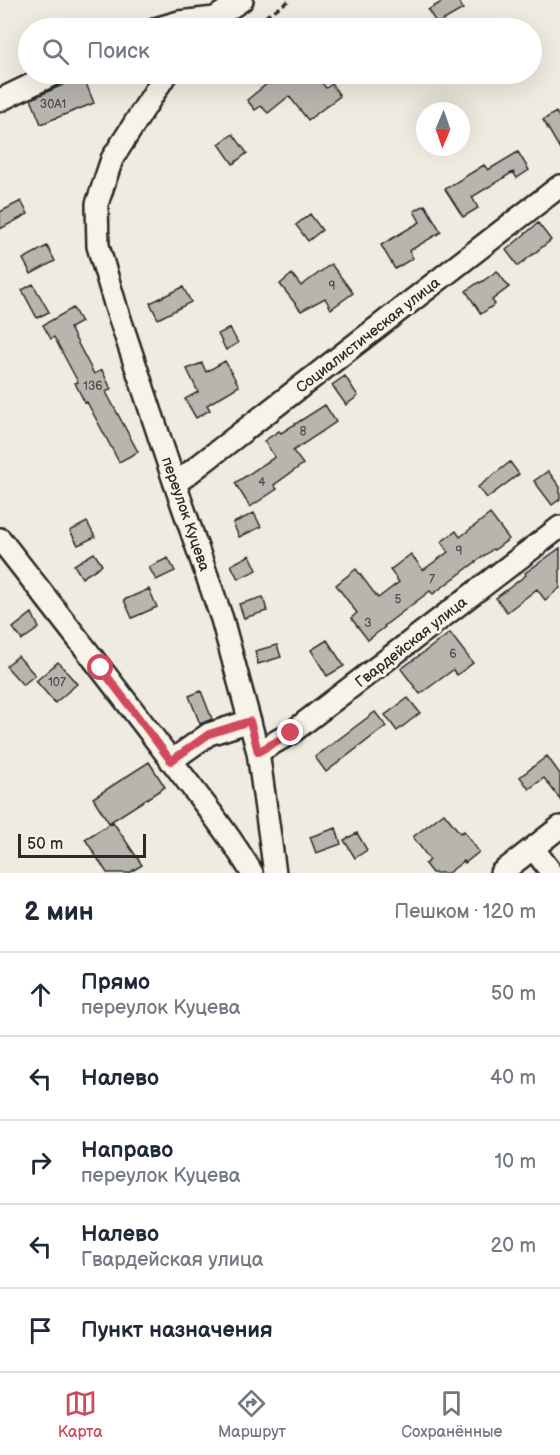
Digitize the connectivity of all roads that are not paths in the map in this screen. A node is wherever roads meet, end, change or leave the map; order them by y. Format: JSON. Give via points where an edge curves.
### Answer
{"nodes":[{"id":1,"x":242,"y":0,"type":"edge"},
{"id":2,"x":216,"y":18,"type":"edge"},
{"id":3,"x":33,"y":84,"type":"edge"},
{"id":4,"x":160,"y":84,"type":"edge"},
{"id":5,"x":0,"y":100,"type":"edge"},
{"id":6,"x":560,"y":186,"type":"edge"},
{"id":7,"x":175,"y":484,"type":"junction"},
{"id":8,"x":560,"y":527,"type":"edge"},
{"id":9,"x":0,"y":539,"type":"edge"},
{"id":10,"x":250,"y":721,"type":"junction"},
{"id":11,"x":258,"y":752,"type":"junction"},
{"id":12,"x":171,"y":761,"type":"junction"},
{"id":13,"x":560,"y":827,"type":"edge"},
{"id":14,"x":533,"y":848,"type":"junction"},
{"id":15,"x":252,"y":873,"type":"edge"},
{"id":16,"x":275,"y":873,"type":"edge"},
{"id":17,"x":501,"y":873,"type":"edge"},
{"id":18,"x":552,"y":873,"type":"edge"}],
"edges":[{"from":1,"to":2,"type":"street"},
{"from":3,"to":5,"type":"street"},
{"from":4,"to":7,"type":"street","name":"переулок Куцева","via":[[112,159],[97,204],[98,246]]},
{"from":6,"to":7,"type":"street","name":"Социалистическая улица"},
{"from":7,"to":10,"type":"street","name":"переулок Куцева","via":[[222,619]]},
{"from":8,"to":11,"type":"street","name":"Гвардейская улица","via":[[291,733]]},
{"from":9,"to":12,"type":"street"},
{"from":10,"to":11,"type":"street","name":"переулок Куцева"},
{"from":10,"to":12,"type":"street","via":[[209,734]]},
{"from":11,"to":16,"type":"street","name":"переулок Куцева"},
{"from":12,"to":15,"type":"street"},
{"from":13,"to":14,"type":"street"},
{"from":14,"to":17,"type":"street"},
{"from":14,"to":18,"type":"street"}]}
